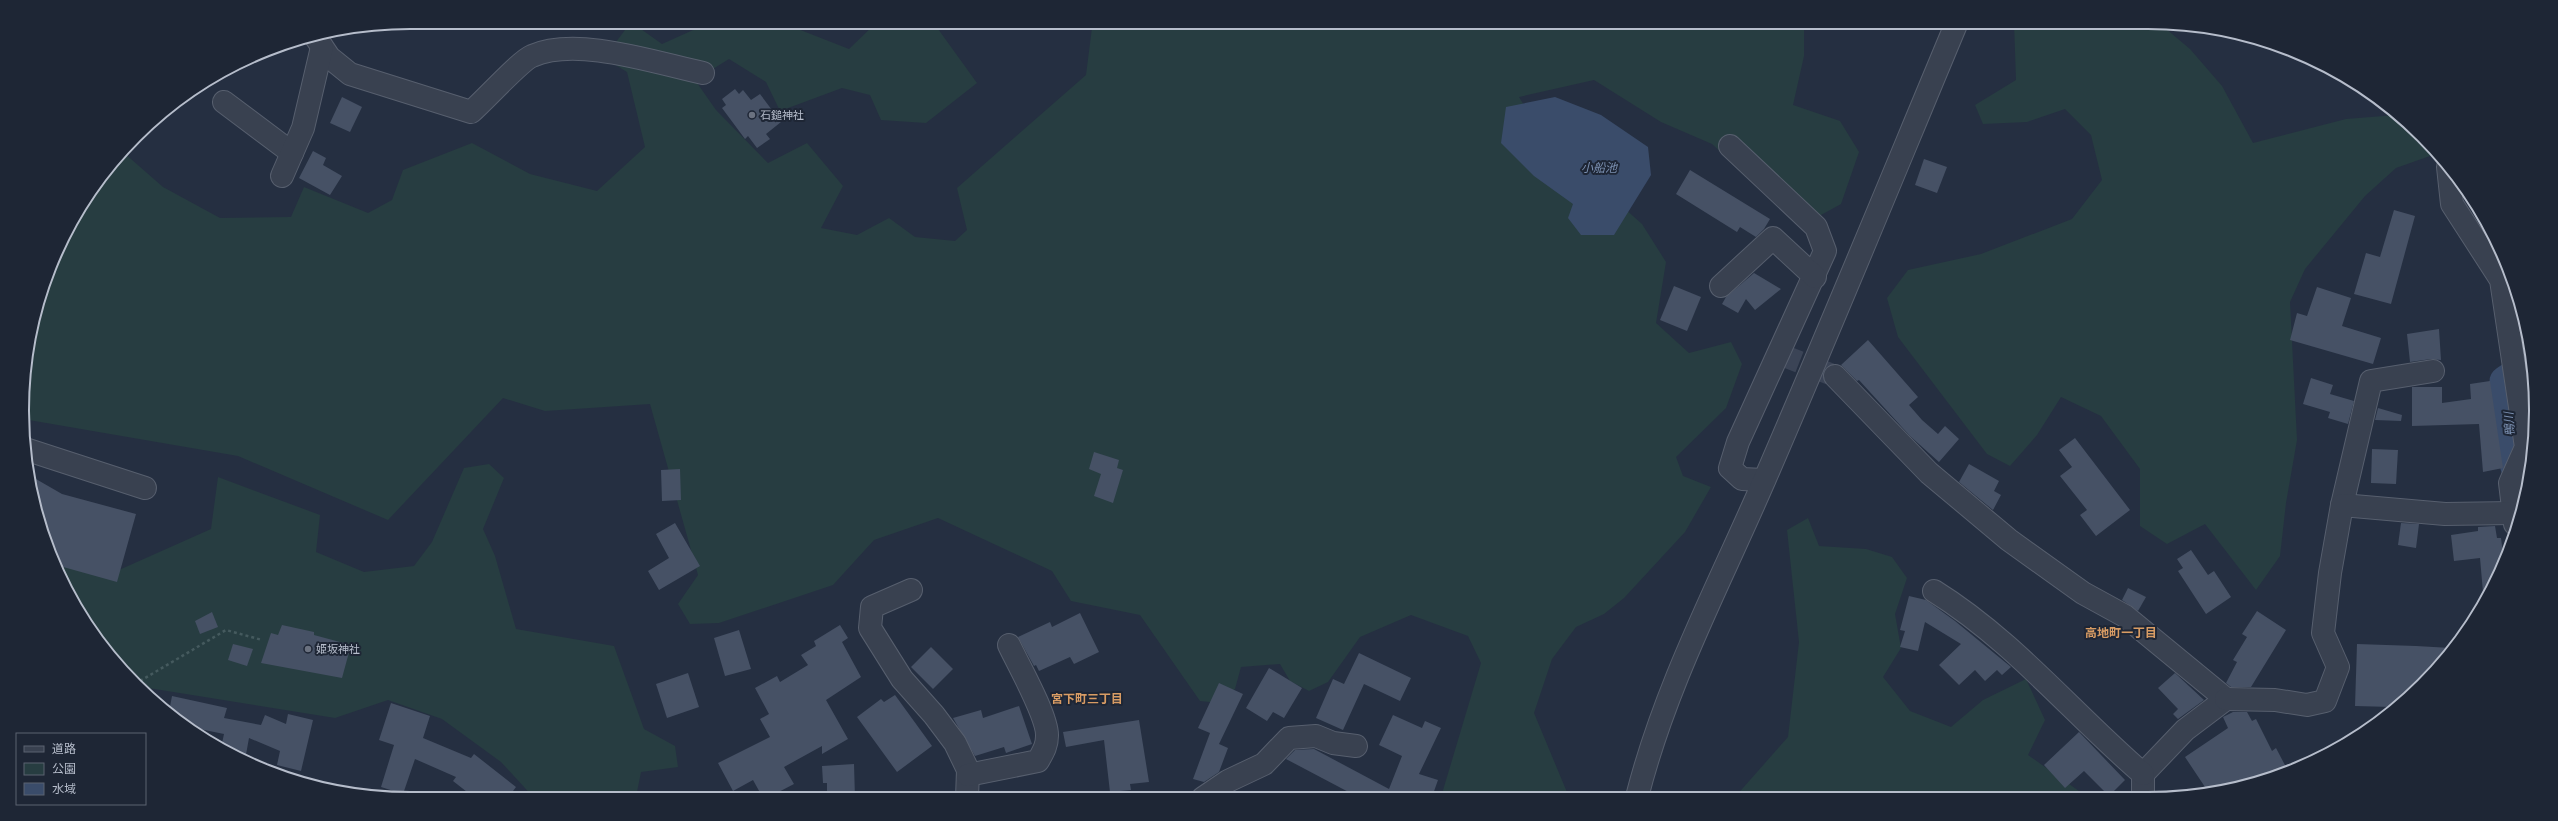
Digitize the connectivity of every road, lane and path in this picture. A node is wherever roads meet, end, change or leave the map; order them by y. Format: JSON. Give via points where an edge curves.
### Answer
{"nodes":[{"id":1,"x":1954,"y":29,"type":"edge"},
{"id":2,"x":318,"y":41,"type":"edge"},
{"id":3,"x":704,"y":72,"type":"dead end"},
{"id":4,"x":224,"y":102,"type":"dead end"},
{"id":5,"x":1730,"y":146,"type":"dead end"},
{"id":6,"x":292,"y":153,"type":"junction"},
{"id":7,"x":282,"y":176,"type":"dead end"},
{"id":8,"x":2449,"y":177,"type":"edge"},
{"id":9,"x":2503,"y":272,"type":"edge"},
{"id":10,"x":1815,"y":277,"type":"junction"},
{"id":11,"x":2506,"y":280,"type":"edge"},
{"id":12,"x":1721,"y":286,"type":"dead end"},
{"id":13,"x":2433,"y":371,"type":"dead end"},
{"id":14,"x":1835,"y":376,"type":"tunnel mouth"},
{"id":15,"x":2525,"y":387,"type":"edge"},
{"id":16,"x":31,"y":451,"type":"edge"},
{"id":17,"x":1764,"y":480,"type":"junction"},
{"id":18,"x":145,"y":488,"type":"dead end"},
{"id":19,"x":2342,"y":505,"type":"junction"},
{"id":20,"x":2513,"y":518,"type":"edge"},
{"id":21,"x":911,"y":590,"type":"dead end"},
{"id":22,"x":1934,"y":591,"type":"dead end"},
{"id":23,"x":262,"y":640,"type":"dead end"},
{"id":24,"x":1009,"y":645,"type":"dead end"},
{"id":25,"x":141,"y":680,"type":"edge"},
{"id":26,"x":2226,"y":699,"type":"junction"},
{"id":27,"x":1356,"y":746,"type":"dead end"},
{"id":28,"x":968,"y":775,"type":"junction"},
{"id":29,"x":2143,"y":785,"type":"edge"},
{"id":30,"x":967,"y":792,"type":"edge"},
{"id":31,"x":1212,"y":792,"type":"edge"},
{"id":32,"x":1638,"y":792,"type":"edge"}],
"edges":[{"from":1,"to":17,"type":"street"},
{"from":2,"to":3,"type":"street","via":[[328,56],[350,74],[471,112],[531,56],[556,49],[591,49]]},
{"from":2,"to":6,"type":"street","via":[[303,128]]},
{"from":4,"to":6,"type":"street"},
{"from":5,"to":10,"type":"street","via":[[1816,227],[1825,251]]},
{"from":6,"to":7,"type":"street"},
{"from":8,"to":9,"type":"street","via":[[2452,204]]},
{"from":10,"to":12,"type":"street","via":[[1773,238]]},
{"from":10,"to":17,"type":"street","via":[[1738,442],[1730,468],[1742,480]]},
{"from":11,"to":15,"type":"street"},
{"from":13,"to":19,"type":"street","via":[[2371,381]]},
{"from":14,"to":26,"type":"street","via":[[1929,473],[2009,540],[2084,593],[2125,616]]},
{"from":15,"to":20,"type":"street","via":[[2526,447],[2510,483]]},
{"from":16,"to":18,"type":"street"},
{"from":17,"to":32,"type":"street","via":[[1679,672],[1650,746]]},
{"from":19,"to":20,"type":"street"},
{"from":19,"to":26,"type":"street","via":[[2323,633],[2338,667],[2326,701],[2307,705],[2275,700]]},
{"from":21,"to":28,"type":"street","via":[[872,607],[870,628],[902,679],[955,743]]},
{"from":22,"to":29,"type":"street","via":[[1968,613],[2039,675]]},
{"from":23,"to":25,"type":"path","via":[[226,630]]},
{"from":24,"to":28,"type":"street","via":[[1045,728],[1045,749],[1038,761]]},
{"from":26,"to":29,"type":"street","via":[[2184,730]]},
{"from":27,"to":31,"type":"street","via":[[1332,743],[1316,736],[1290,738],[1264,764],[1228,781]]},
{"from":28,"to":30,"type":"street"}]}
